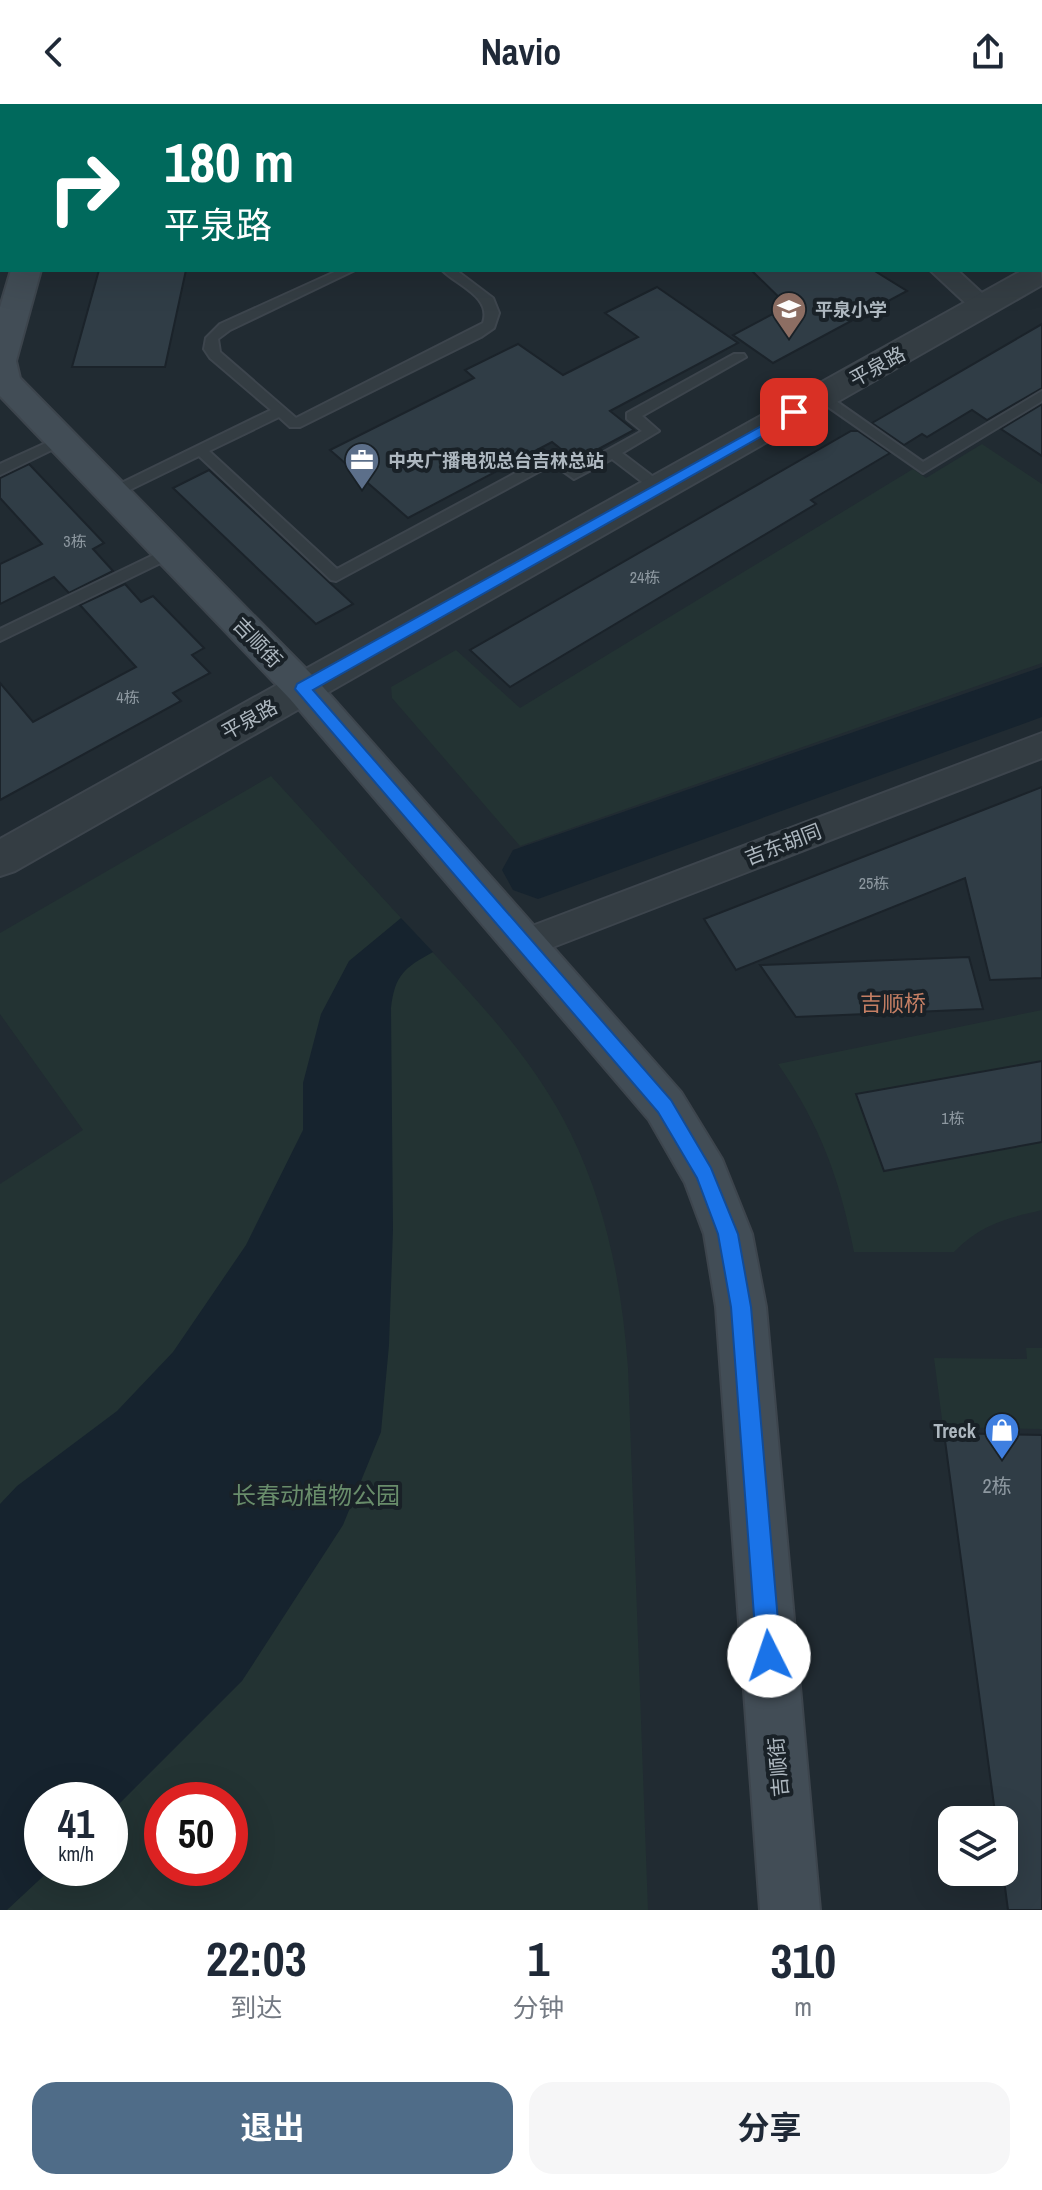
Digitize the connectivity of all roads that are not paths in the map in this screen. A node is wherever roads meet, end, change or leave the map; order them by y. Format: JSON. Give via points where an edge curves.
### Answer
{"nodes":[{"id":1,"x":25,"y":272,"type":"edge"},
{"id":2,"x":345,"y":272,"type":"edge"},
{"id":3,"x":451,"y":272,"type":"edge"},
{"id":4,"x":944,"y":272,"type":"edge"},
{"id":5,"x":1042,"y":272,"type":"edge"},
{"id":6,"x":983,"y":306,"type":"junction"},
{"id":7,"x":739,"y":357,"type":"dead end"},
{"id":8,"x":0,"y":361,"type":"edge"},
{"id":9,"x":1042,"y":395,"type":"edge"},
{"id":10,"x":821,"y":397,"type":"junction"},
{"id":11,"x":280,"y":411,"type":"junction"},
{"id":12,"x":61,"y":440,"type":"junction"},
{"id":13,"x":200,"y":450,"type":"junction"},
{"id":14,"x":613,"y":453,"type":"junction"},
{"id":15,"x":0,"y":470,"type":"edge"},
{"id":16,"x":659,"y":488,"type":"junction"},
{"id":17,"x":112,"y":493,"type":"junction"},
{"id":18,"x":170,"y":552,"type":"junction"},
{"id":19,"x":0,"y":636,"type":"edge"},
{"id":20,"x":303,"y":689,"type":"junction"},
{"id":21,"x":1042,"y":745,"type":"edge"},
{"id":22,"x":0,"y":859,"type":"edge"},
{"id":23,"x":523,"y":944,"type":"junction"},
{"id":24,"x":790,"y":1910,"type":"edge"}],
"edges":[{"from":1,"to":8,"type":"main road","name":"吉顺街"},
{"from":2,"to":11,"type":"lane","via":[[225,327],[212,338],[215,355]]},
{"from":3,"to":11,"type":"lane","via":[[489,301],[492,319],[483,330],[295,424]]},
{"from":4,"to":6,"type":"street"},
{"from":5,"to":6,"type":"street","name":"平泉路"},
{"from":6,"to":10,"type":"street","name":"平泉路"},
{"from":7,"to":14,"type":"lane","via":[[632,416],[652,431]]},
{"from":8,"to":12,"type":"main road","name":"吉顺街","via":[[4,381]]},
{"from":9,"to":10,"type":"lane","via":[[923,468]]},
{"from":10,"to":16,"type":"street","name":"平泉路"},
{"from":11,"to":13,"type":"lane"},
{"from":12,"to":15,"type":"lane"},
{"from":12,"to":17,"type":"main road","name":"吉顺街"},
{"from":13,"to":14,"type":"lane","via":[[336,576],[554,458],[574,474]]},
{"from":13,"to":17,"type":"lane"},
{"from":14,"to":16,"type":"lane"},
{"from":16,"to":20,"type":"street","name":"平泉路"},
{"from":17,"to":18,"type":"main road","name":"吉顺街"},
{"from":18,"to":19,"type":"lane"},
{"from":18,"to":20,"type":"main road","name":"吉顺街"},
{"from":20,"to":22,"type":"street","name":"平泉路"},
{"from":20,"to":23,"type":"main road","name":"吉顺街"},
{"from":21,"to":23,"type":"street","name":"吉东胡同"},
{"from":23,"to":24,"type":"main road","name":"吉顺街","via":[[665,1106],[705,1174],[728,1234],[741,1307]]}]}
